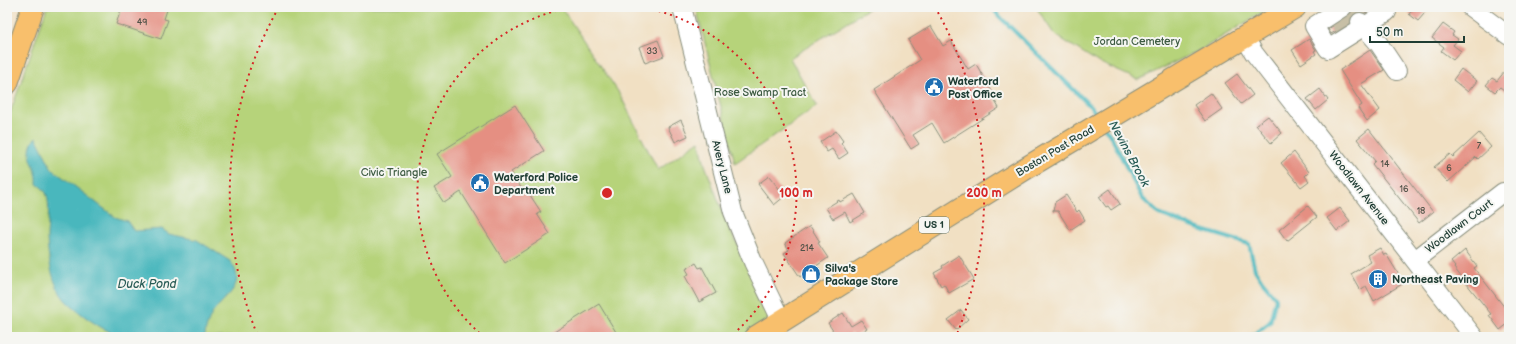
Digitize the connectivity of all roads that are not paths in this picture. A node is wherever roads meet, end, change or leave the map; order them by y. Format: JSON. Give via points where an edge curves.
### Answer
{"nodes":[{"id":1,"x":33,"y":7,"type":"edge"},
{"id":2,"x":682,"y":7,"type":"edge"},
{"id":3,"x":1296,"y":7,"type":"edge"},
{"id":4,"x":1384,"y":7,"type":"edge"},
{"id":5,"x":1470,"y":7,"type":"edge"},
{"id":6,"x":1347,"y":18,"type":"edge"},
{"id":7,"x":1509,"y":36,"type":"edge"},
{"id":8,"x":1245,"y":38,"type":"junction"},
{"id":9,"x":1397,"y":71,"type":"dead end"},
{"id":10,"x":7,"y":82,"type":"edge"},
{"id":11,"x":1503,"y":192,"type":"dead end"},
{"id":12,"x":1415,"y":260,"type":"junction"},
{"id":13,"x":782,"y":320,"type":"junction"},
{"id":14,"x":756,"y":337,"type":"edge"},
{"id":15,"x":1474,"y":337,"type":"edge"}],
"edges":[{"from":1,"to":10,"type":"main road"},
{"from":2,"to":13,"type":"street","name":"Avery Lane","via":[[733,212],[753,262]]},
{"from":3,"to":8,"type":"main road","name":"Boston Post Road","number":"US 1"},
{"from":4,"to":6,"type":"street","via":[[1387,12]]},
{"from":5,"to":7,"type":"street"},
{"from":6,"to":9,"type":"street","via":[[1379,44]]},
{"from":8,"to":12,"type":"street","name":"Woodlawn Avenue"},
{"from":8,"to":13,"type":"main road","name":"Boston Post Road","number":"US 1","via":[[1023,170]]},
{"from":11,"to":12,"type":"street","name":"Woodlawn Court"},
{"from":12,"to":15,"type":"street","name":"Woodlawn Avenue"},
{"from":13,"to":14,"type":"main road","name":"Boston Post Road","number":"US 1"}]}
